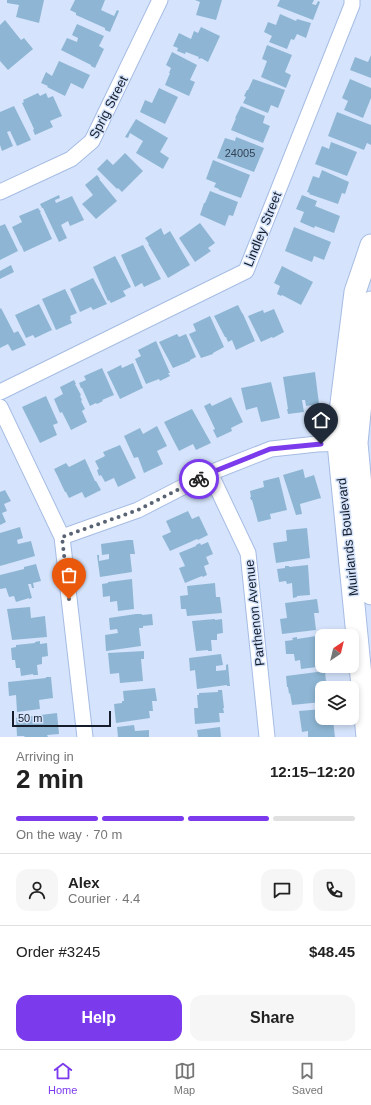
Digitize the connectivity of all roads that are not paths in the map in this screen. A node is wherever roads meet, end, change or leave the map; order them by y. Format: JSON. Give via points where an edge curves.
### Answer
{"nodes":[{"id":1,"x":160,"y":0,"type":"edge"},
{"id":2,"x":352,"y":0,"type":"edge"},
{"id":3,"x":0,"y":192,"type":"edge"},
{"id":4,"x":371,"y":245,"type":"edge"},
{"id":5,"x":371,"y":302,"type":"edge"},
{"id":6,"x":0,"y":392,"type":"edge"},
{"id":7,"x":0,"y":407,"type":"edge"},
{"id":8,"x":347,"y":443,"type":"junction"},
{"id":9,"x":210,"y":473,"type":"junction"},
{"id":10,"x":62,"y":537,"type":"junction"},
{"id":11,"x":371,"y":594,"type":"edge"},
{"id":12,"x":368,"y":732,"type":"edge"},
{"id":13,"x":86,"y":737,"type":"edge"},
{"id":14,"x":267,"y":737,"type":"edge"}],
"edges":[{"from":1,"to":3,"type":"street","name":"Sprig Street","via":[[92,142],[71,159]]},
{"from":2,"to":6,"type":"street","name":"Lindley Street","via":[[246,271]]},
{"from":4,"to":8,"type":"main road","name":"Muirlands Boulevard","via":[[355,292],[339,419]]},
{"from":5,"to":8,"type":"main road","name":"Muirlands Boulevard"},
{"from":7,"to":10,"type":"street"},
{"from":8,"to":9,"type":"street","via":[[270,449]]},
{"from":8,"to":11,"type":"main road","name":"Muirlands Boulevard"},
{"from":8,"to":12,"type":"main road","name":"Muirlands Boulevard"},
{"from":9,"to":10,"type":"street","via":[[138,510]]},
{"from":9,"to":14,"type":"street","name":"Parthenon Avenue","via":[[248,553]]},
{"from":10,"to":13,"type":"street"}]}
